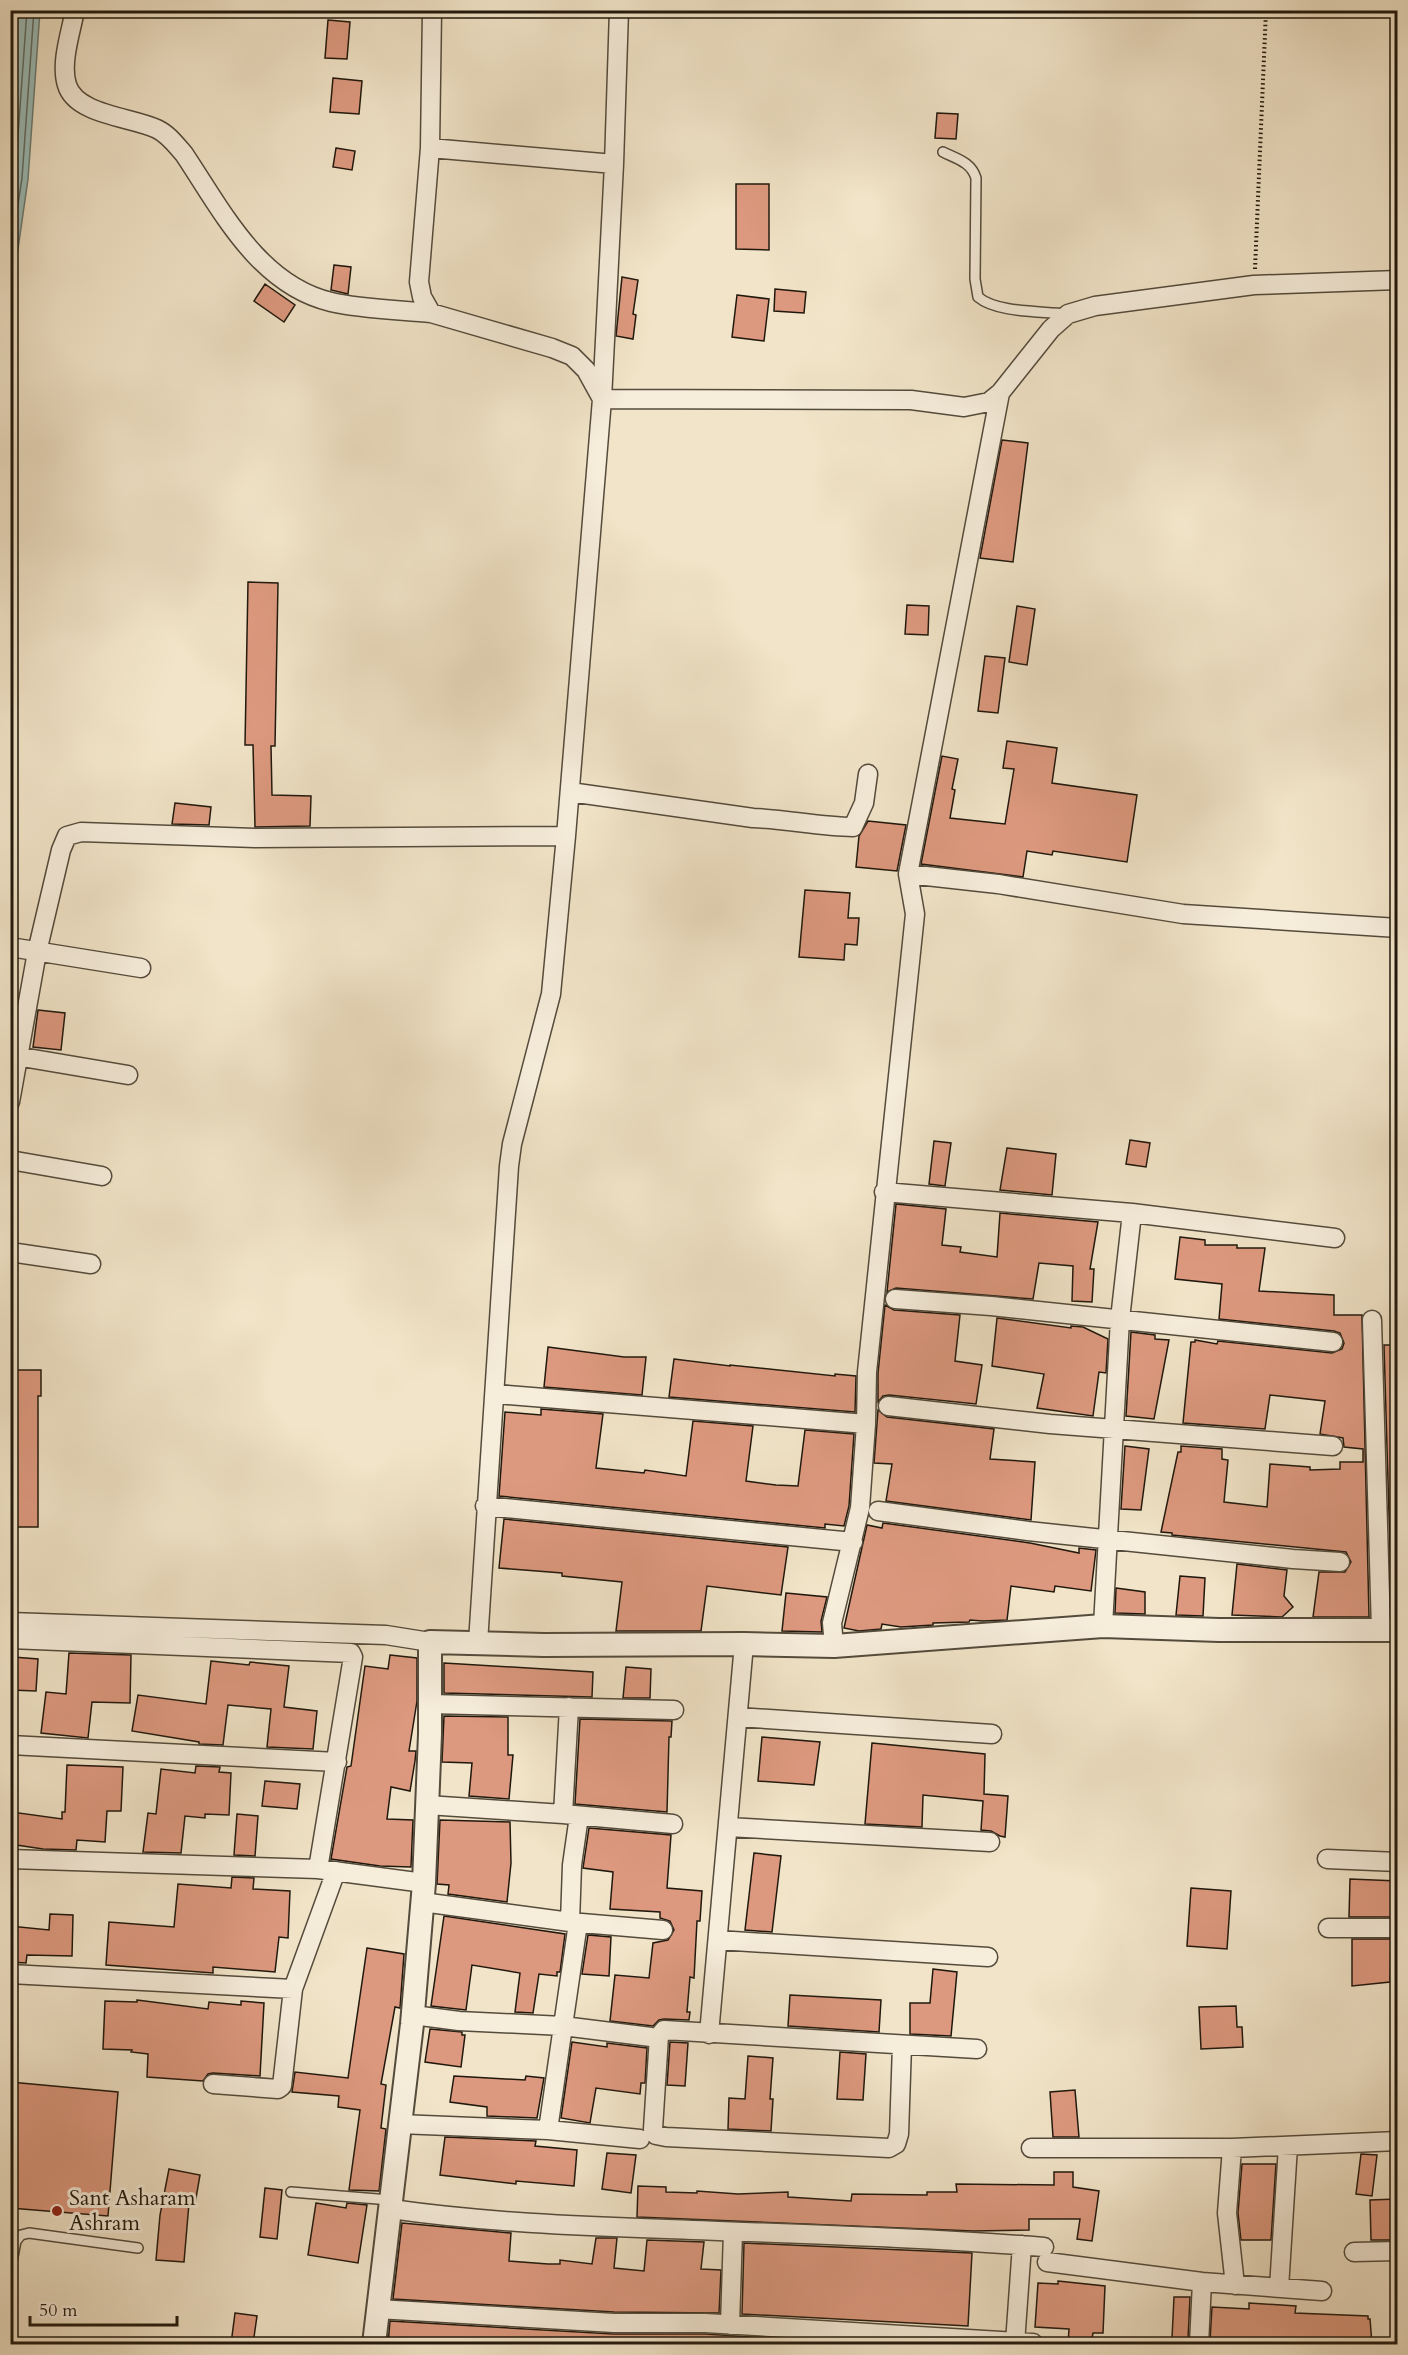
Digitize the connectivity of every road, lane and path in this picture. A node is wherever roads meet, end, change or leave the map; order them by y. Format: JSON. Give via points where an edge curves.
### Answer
{"nodes":[{"id":1,"x":75,"y":10,"type":"edge"},
{"id":2,"x":432,"y":10,"type":"edge"},
{"id":3,"x":619,"y":10,"type":"edge"},
{"id":4,"x":1266,"y":10,"type":"edge"},
{"id":5,"x":430,"y":148,"type":"junction"},
{"id":6,"x":942,"y":152,"type":"dead end"},
{"id":7,"x":614,"y":164,"type":"junction"},
{"id":8,"x":1398,"y":280,"type":"edge"},
{"id":9,"x":1254,"y":285,"type":"junction"},
{"id":10,"x":431,"y":313,"type":"junction"},
{"id":11,"x":1068,"y":314,"type":"junction"},
{"id":12,"x":995,"y":397,"type":"junction"},
{"id":13,"x":602,"y":399,"type":"junction"},
{"id":14,"x":868,"y":774,"type":"dead end"},
{"id":15,"x":570,"y":792,"type":"junction"},
{"id":16,"x":566,"y":836,"type":"junction"},
{"id":17,"x":908,"y":874,"type":"junction"},
{"id":18,"x":1398,"y":928,"type":"edge"},
{"id":19,"x":10,"y":947,"type":"edge"},
{"id":20,"x":37,"y":952,"type":"junction"},
{"id":21,"x":141,"y":968,"type":"dead end"},
{"id":22,"x":14,"y":1056,"type":"edge"},
{"id":23,"x":128,"y":1075,"type":"dead end"},
{"id":24,"x":10,"y":1102,"type":"edge"},
{"id":25,"x":10,"y":1160,"type":"edge"},
{"id":26,"x":102,"y":1176,"type":"dead end"},
{"id":27,"x":884,"y":1192,"type":"junction"},
{"id":28,"x":1132,"y":1212,"type":"junction"},
{"id":29,"x":1335,"y":1238,"type":"dead end"},
{"id":30,"x":10,"y":1252,"type":"edge"},
{"id":31,"x":91,"y":1264,"type":"dead end"},
{"id":32,"x":895,"y":1299,"type":"dead end"},
{"id":33,"x":1120,"y":1319,"type":"junction"},
{"id":34,"x":1372,"y":1320,"type":"dead end"},
{"id":35,"x":1334,"y":1342,"type":"dead end"},
{"id":36,"x":496,"y":1394,"type":"junction"},
{"id":37,"x":888,"y":1406,"type":"dead end"},
{"id":38,"x":866,"y":1424,"type":"junction"},
{"id":39,"x":1113,"y":1429,"type":"junction"},
{"id":40,"x":1334,"y":1446,"type":"dead end"},
{"id":41,"x":486,"y":1506,"type":"junction"},
{"id":42,"x":878,"y":1511,"type":"dead end"},
{"id":43,"x":1108,"y":1539,"type":"junction"},
{"id":44,"x":853,"y":1542,"type":"junction"},
{"id":45,"x":1340,"y":1562,"type":"dead end"},
{"id":46,"x":10,"y":1622,"type":"edge"},
{"id":47,"x":1103,"y":1626,"type":"junction"},
{"id":48,"x":1389,"y":1630,"type":"edge"},
{"id":49,"x":10,"y":1639,"type":"edge"},
{"id":50,"x":430,"y":1642,"type":"junction"},
{"id":51,"x":478,"y":1644,"type":"junction"},
{"id":52,"x":744,"y":1644,"type":"junction"},
{"id":53,"x":834,"y":1646,"type":"junction"},
{"id":54,"x":430,"y":1704,"type":"junction"},
{"id":55,"x":569,"y":1707,"type":"junction"},
{"id":56,"x":674,"y":1710,"type":"dead end"},
{"id":57,"x":738,"y":1717,"type":"junction"},
{"id":58,"x":993,"y":1734,"type":"dead end"},
{"id":59,"x":10,"y":1746,"type":"edge"},
{"id":60,"x":337,"y":1762,"type":"junction"},
{"id":61,"x":427,"y":1805,"type":"junction"},
{"id":62,"x":571,"y":1815,"type":"junction"},
{"id":63,"x":673,"y":1824,"type":"dead end"},
{"id":64,"x":728,"y":1827,"type":"junction"},
{"id":65,"x":990,"y":1842,"type":"dead end"},
{"id":66,"x":10,"y":1858,"type":"edge"},
{"id":67,"x":1327,"y":1859,"type":"dead end"},
{"id":68,"x":1398,"y":1862,"type":"edge"},
{"id":69,"x":327,"y":1870,"type":"junction"},
{"id":70,"x":423,"y":1893,"type":"junction"},
{"id":71,"x":574,"y":1922,"type":"junction"},
{"id":72,"x":1328,"y":1928,"type":"dead end"},
{"id":73,"x":1398,"y":1928,"type":"edge"},
{"id":74,"x":663,"y":1930,"type":"dead end"},
{"id":75,"x":718,"y":1940,"type":"junction"},
{"id":76,"x":988,"y":1958,"type":"dead end"},
{"id":77,"x":10,"y":1974,"type":"edge"},
{"id":78,"x":293,"y":1989,"type":"junction"},
{"id":79,"x":413,"y":2015,"type":"junction"},
{"id":80,"x":563,"y":2026,"type":"junction"},
{"id":81,"x":710,"y":2034,"type":"junction"},
{"id":82,"x":651,"y":2037,"type":"dead end"},
{"id":83,"x":902,"y":2045,"type":"junction"},
{"id":84,"x":977,"y":2049,"type":"dead end"},
{"id":85,"x":213,"y":2084,"type":"dead end"},
{"id":86,"x":399,"y":2124,"type":"junction"},
{"id":87,"x":548,"y":2130,"type":"junction"},
{"id":88,"x":640,"y":2139,"type":"dead end"},
{"id":89,"x":1398,"y":2141,"type":"edge"},
{"id":90,"x":1288,"y":2146,"type":"junction"},
{"id":91,"x":1031,"y":2148,"type":"dead end"},
{"id":92,"x":1232,"y":2148,"type":"junction"},
{"id":93,"x":291,"y":2192,"type":"dead end"},
{"id":94,"x":391,"y":2204,"type":"junction"},
{"id":95,"x":733,"y":2232,"type":"junction"},
{"id":96,"x":1022,"y":2245,"type":"junction"},
{"id":97,"x":138,"y":2248,"type":"dead end"},
{"id":98,"x":1398,"y":2250,"type":"edge"},
{"id":99,"x":1354,"y":2252,"type":"dead end"},
{"id":100,"x":10,"y":2272,"type":"edge"},
{"id":101,"x":1202,"y":2282,"type":"junction"},
{"id":102,"x":1235,"y":2285,"type":"junction"},
{"id":103,"x":1279,"y":2288,"type":"junction"},
{"id":104,"x":1322,"y":2291,"type":"dead end"},
{"id":105,"x":377,"y":2309,"type":"junction"},
{"id":106,"x":730,"y":2325,"type":"junction"},
{"id":107,"x":1024,"y":2343,"type":"edge"},
{"id":108,"x":374,"y":2344,"type":"edge"},
{"id":109,"x":1199,"y":2344,"type":"edge"}],
"edges":[{"from":1,"to":10,"type":"street","via":[[65,64],[67,86],[77,100],[157,129],[173,141],[247,247],[273,272],[303,292],[332,302]]},
{"from":2,"to":5,"type":"street"},
{"from":3,"to":7,"type":"street"},
{"from":4,"to":9,"type":"path"},
{"from":5,"to":7,"type":"street"},
{"from":5,"to":10,"type":"street","via":[[419,282]]},
{"from":6,"to":11,"type":"lane","via":[[967,163],[976,178],[978,297],[1002,308]]},
{"from":7,"to":13,"type":"street"},
{"from":8,"to":9,"type":"street"},
{"from":9,"to":11,"type":"street","via":[[1134,299]]},
{"from":10,"to":13,"type":"street","via":[[572,356],[586,370]]},
{"from":11,"to":12,"type":"street"},
{"from":12,"to":13,"type":"street","via":[[964,407],[911,400]]},
{"from":12,"to":17,"type":"street"},
{"from":13,"to":15,"type":"street"},
{"from":14,"to":15,"type":"street","via":[[864,803],[853,827],[753,818]]},
{"from":15,"to":16,"type":"street"},
{"from":16,"to":20,"type":"street","via":[[255,838],[81,832],[67,836],[61,850]]},
{"from":16,"to":36,"type":"street","via":[[551,994],[512,1144]]},
{"from":17,"to":18,"type":"street","via":[[998,884],[1183,914]]},
{"from":17,"to":27,"type":"street","via":[[915,914]]},
{"from":19,"to":20,"type":"street"},
{"from":20,"to":21,"type":"street"},
{"from":20,"to":22,"type":"street"},
{"from":22,"to":23,"type":"street"},
{"from":22,"to":24,"type":"street"},
{"from":25,"to":26,"type":"street"},
{"from":27,"to":28,"type":"street"},
{"from":27,"to":38,"type":"street","via":[[867,1372]]},
{"from":28,"to":29,"type":"street"},
{"from":28,"to":33,"type":"street"},
{"from":30,"to":31,"type":"street"},
{"from":32,"to":33,"type":"street"},
{"from":33,"to":35,"type":"street"},
{"from":33,"to":39,"type":"street"},
{"from":34,"to":48,"type":"street"},
{"from":36,"to":38,"type":"street"},
{"from":36,"to":41,"type":"street"},
{"from":37,"to":39,"type":"street"},
{"from":38,"to":44,"type":"street","via":[[860,1508]]},
{"from":39,"to":40,"type":"street"},
{"from":39,"to":43,"type":"street"},
{"from":41,"to":44,"type":"street"},
{"from":41,"to":51,"type":"street"},
{"from":42,"to":43,"type":"street"},
{"from":43,"to":45,"type":"street"},
{"from":43,"to":47,"type":"street"},
{"from":44,"to":53,"type":"street","via":[[832,1623]]},
{"from":46,"to":50,"type":"street","via":[[386,1635]]},
{"from":47,"to":48,"type":"street"},
{"from":47,"to":53,"type":"street"},
{"from":49,"to":60,"type":"street","via":[[347,1651],[353,1657]]},
{"from":50,"to":51,"type":"street"},
{"from":50,"to":54,"type":"street"},
{"from":51,"to":52,"type":"street"},
{"from":52,"to":53,"type":"street"},
{"from":52,"to":57,"type":"street"},
{"from":54,"to":55,"type":"street"},
{"from":54,"to":61,"type":"street"},
{"from":55,"to":56,"type":"street"},
{"from":55,"to":62,"type":"street"},
{"from":57,"to":58,"type":"street"},
{"from":57,"to":64,"type":"street"},
{"from":59,"to":60,"type":"street"},
{"from":60,"to":69,"type":"street"},
{"from":61,"to":62,"type":"street"},
{"from":61,"to":70,"type":"street"},
{"from":62,"to":63,"type":"street"},
{"from":62,"to":71,"type":"street"},
{"from":64,"to":65,"type":"street"},
{"from":64,"to":75,"type":"street"},
{"from":66,"to":69,"type":"street"},
{"from":67,"to":68,"type":"street"},
{"from":69,"to":70,"type":"street"},
{"from":69,"to":78,"type":"street"},
{"from":70,"to":71,"type":"street"},
{"from":70,"to":79,"type":"street"},
{"from":71,"to":74,"type":"street"},
{"from":71,"to":80,"type":"street"},
{"from":72,"to":73,"type":"street"},
{"from":75,"to":76,"type":"street"},
{"from":75,"to":81,"type":"street"},
{"from":77,"to":78,"type":"street"},
{"from":78,"to":85,"type":"street","via":[[282,2086],[278,2089]]},
{"from":79,"to":80,"type":"street"},
{"from":79,"to":86,"type":"street"},
{"from":80,"to":82,"type":"street"},
{"from":80,"to":87,"type":"street"},
{"from":81,"to":83,"type":"street"},
{"from":81,"to":83,"type":"street","via":[[664,2030],[659,2036],[653,2128],[656,2135],[889,2148],[896,2144],[899,2134]]},
{"from":83,"to":84,"type":"street"},
{"from":86,"to":87,"type":"street"},
{"from":86,"to":94,"type":"street"},
{"from":87,"to":88,"type":"street"},
{"from":89,"to":90,"type":"street"},
{"from":90,"to":92,"type":"street"},
{"from":90,"to":103,"type":"street"},
{"from":91,"to":92,"type":"street"},
{"from":92,"to":102,"type":"street","via":[[1227,2213]]},
{"from":93,"to":94,"type":"lane"},
{"from":94,"to":95,"type":"street","via":[[437,2215]]},
{"from":94,"to":105,"type":"street"},
{"from":95,"to":96,"type":"street"},
{"from":95,"to":106,"type":"street"},
{"from":96,"to":101,"type":"street","via":[[1046,2254]]},
{"from":96,"to":107,"type":"street"},
{"from":97,"to":100,"type":"lane","via":[[29,2233],[16,2241]]},
{"from":98,"to":99,"type":"street"},
{"from":101,"to":102,"type":"street"},
{"from":101,"to":109,"type":"street"},
{"from":102,"to":103,"type":"street"},
{"from":103,"to":104,"type":"street"},
{"from":105,"to":106,"type":"street"},
{"from":105,"to":108,"type":"street"},
{"from":106,"to":107,"type":"street"}]}
